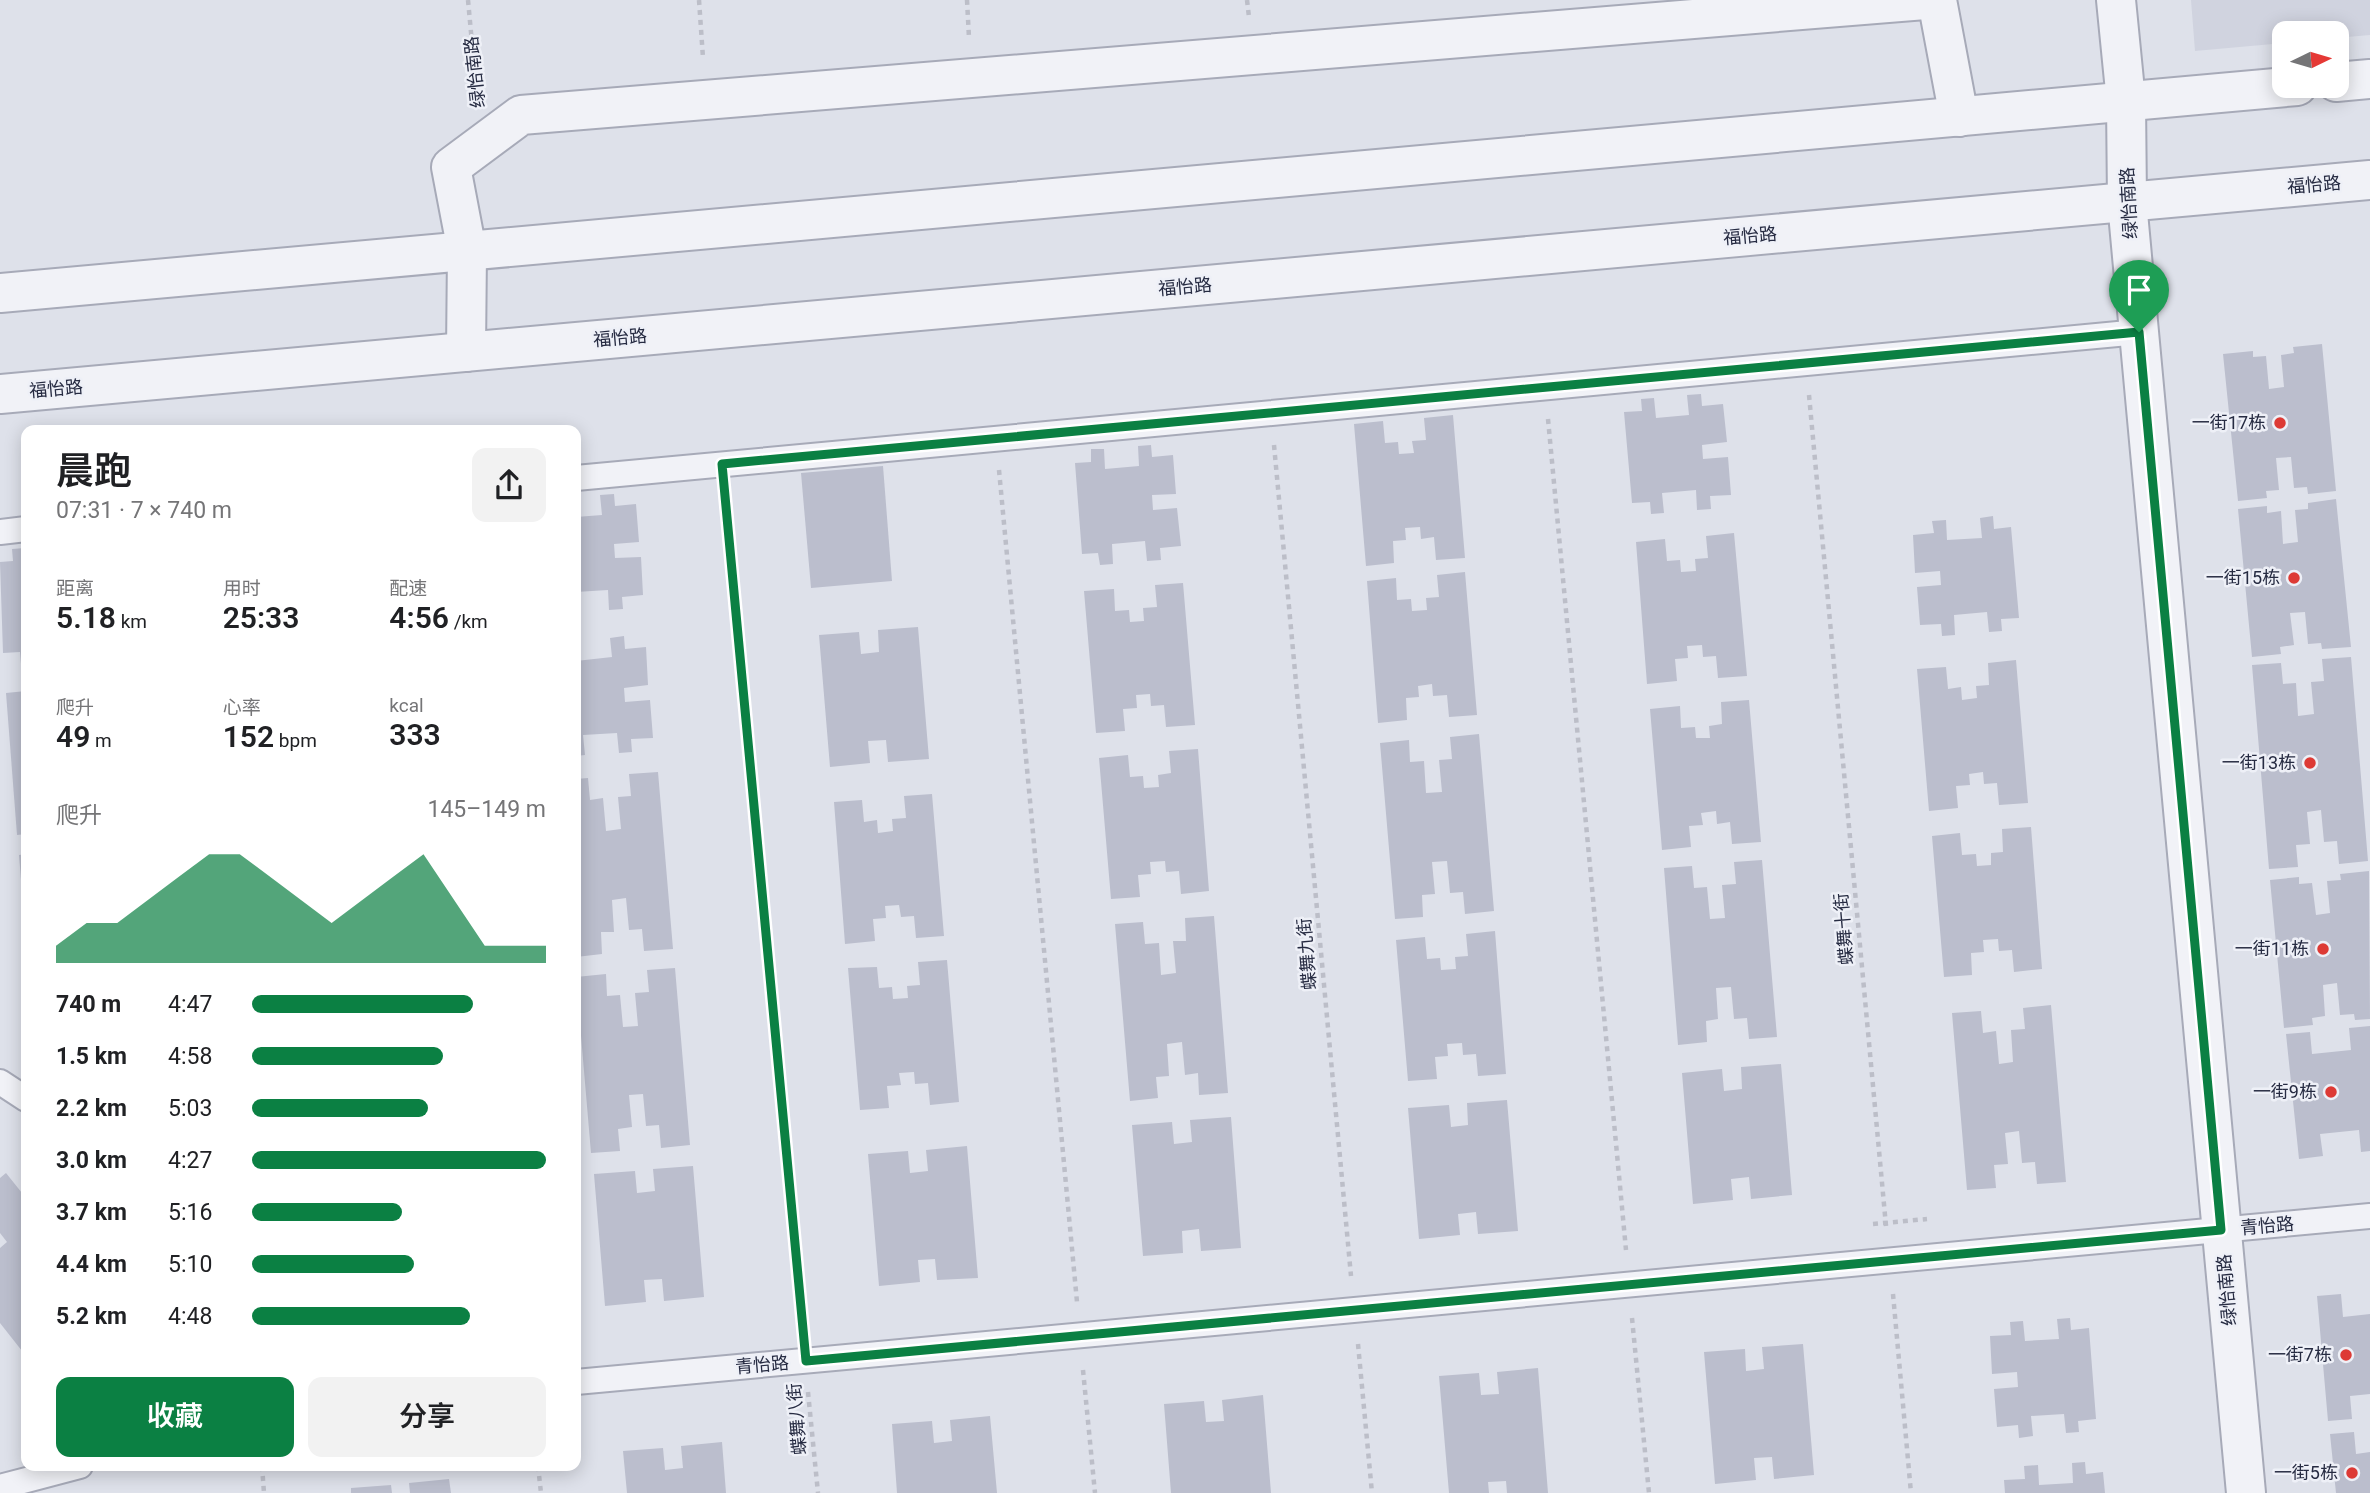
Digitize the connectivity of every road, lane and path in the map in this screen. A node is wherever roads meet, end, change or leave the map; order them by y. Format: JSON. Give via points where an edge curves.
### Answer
{"nodes":[{"id":1,"x":468,"y":0,"type":"edge"},
{"id":2,"x":699,"y":0,"type":"edge"},
{"id":3,"x":1925,"y":0,"type":"edge"},
{"id":4,"x":1937,"y":0,"type":"edge"},
{"id":5,"x":2116,"y":0,"type":"edge"},
{"id":6,"x":2370,"y":79,"type":"edge"},
{"id":7,"x":2349,"y":81,"type":"edge"},
{"id":8,"x":2272,"y":88,"type":"edge"},
{"id":9,"x":706,"y":100,"type":"junction"},
{"id":10,"x":2126,"y":101,"type":"junction"},
{"id":11,"x":1959,"y":117,"type":"junction"},
{"id":12,"x":482,"y":143,"type":"junction"},
{"id":13,"x":2370,"y":180,"type":"edge"},
{"id":14,"x":2127,"y":202,"type":"junction"},
{"id":15,"x":467,"y":251,"type":"junction"},
{"id":16,"x":0,"y":293,"type":"edge"},
{"id":17,"x":2139,"y":332,"type":"junction"},
{"id":18,"x":466,"y":352,"type":"junction"},
{"id":19,"x":1806,"y":363,"type":"junction"},
{"id":20,"x":1545,"y":387,"type":"junction"},
{"id":21,"x":0,"y":394,"type":"edge"},
{"id":22,"x":1270,"y":413,"type":"junction"},
{"id":23,"x":996,"y":438,"type":"junction"},
{"id":24,"x":722,"y":464,"type":"junction"},
{"id":25,"x":581,"y":478,"type":"edge"},
{"id":26,"x":21,"y":529,"type":"edge"},
{"id":27,"x":0,"y":531,"type":"edge"},
{"id":28,"x":0,"y":1082,"type":"edge"},
{"id":29,"x":21,"y":1096,"type":"edge"},
{"id":30,"x":2370,"y":1216,"type":"edge"},
{"id":31,"x":2221,"y":1230,"type":"junction"},
{"id":32,"x":1890,"y":1261,"type":"junction"},
{"id":33,"x":1629,"y":1285,"type":"junction"},
{"id":34,"x":1355,"y":1310,"type":"junction"},
{"id":35,"x":1080,"y":1335,"type":"junction"},
{"id":36,"x":806,"y":1361,"type":"junction"},
{"id":37,"x":581,"y":1382,"type":"edge"},
{"id":38,"x":61,"y":1471,"type":"edge"},
{"id":39,"x":262,"y":1471,"type":"edge"},
{"id":40,"x":539,"y":1471,"type":"edge"},
{"id":41,"x":0,"y":1487,"type":"edge"},
{"id":42,"x":264,"y":1493,"type":"edge"},
{"id":43,"x":541,"y":1493,"type":"edge"},
{"id":44,"x":818,"y":1493,"type":"edge"},
{"id":45,"x":1095,"y":1493,"type":"edge"},
{"id":46,"x":1372,"y":1493,"type":"edge"},
{"id":47,"x":1649,"y":1493,"type":"edge"},
{"id":48,"x":1911,"y":1493,"type":"edge"},
{"id":49,"x":2245,"y":1493,"type":"edge"}],
"edges":[{"from":1,"to":12,"type":"path","name":"绿怡南路"},
{"from":2,"to":9,"type":"path"},
{"from":3,"to":9,"type":"street"},
{"from":4,"to":11,"type":"street"},
{"from":5,"to":10,"type":"street","name":"绿怡南路"},
{"from":6,"to":7,"type":"street"},
{"from":8,"to":10,"type":"street"},
{"from":9,"to":12,"type":"street","via":[[521,115]]},
{"from":10,"to":11,"type":"street"},
{"from":10,"to":14,"type":"street","name":"绿怡南路"},
{"from":11,"to":15,"type":"street"},
{"from":12,"to":15,"type":"street","via":[[451,167]]},
{"from":13,"to":14,"type":"street","name":"福怡路"},
{"from":14,"to":17,"type":"street","name":"绿怡南路"},
{"from":14,"to":18,"type":"street","name":"福怡路"},
{"from":15,"to":16,"type":"street"},
{"from":15,"to":18,"type":"street"},
{"from":17,"to":19,"type":"lane"},
{"from":17,"to":31,"type":"street","name":"绿怡南路"},
{"from":18,"to":21,"type":"street","name":"福怡路"},
{"from":19,"to":20,"type":"lane"},
{"from":19,"to":32,"type":"path","name":"蝶舞十街"},
{"from":20,"to":22,"type":"lane"},
{"from":20,"to":33,"type":"path"},
{"from":22,"to":23,"type":"lane"},
{"from":22,"to":34,"type":"path","name":"蝶舞九街"},
{"from":23,"to":24,"type":"lane"},
{"from":23,"to":35,"type":"path"},
{"from":24,"to":25,"type":"lane"},
{"from":24,"to":36,"type":"path","name":"蝶舞八街"},
{"from":26,"to":27,"type":"lane"},
{"from":28,"to":29,"type":"lane"},
{"from":30,"to":31,"type":"lane","name":"青怡路"},
{"from":31,"to":32,"type":"lane","name":"青怡路"},
{"from":31,"to":49,"type":"street","name":"绿怡南路"},
{"from":32,"to":33,"type":"lane","name":"青怡路"},
{"from":32,"to":48,"type":"path","name":"蝶舞十街"},
{"from":33,"to":34,"type":"lane","name":"青怡路"},
{"from":33,"to":47,"type":"path"},
{"from":34,"to":35,"type":"lane","name":"青怡路"},
{"from":34,"to":46,"type":"path","name":"蝶舞九街"},
{"from":35,"to":36,"type":"lane","name":"青怡路"},
{"from":35,"to":45,"type":"path"},
{"from":36,"to":37,"type":"lane","name":"青怡路"},
{"from":36,"to":44,"type":"path","name":"蝶舞八街"},
{"from":38,"to":41,"type":"lane"},
{"from":39,"to":42,"type":"path"},
{"from":40,"to":43,"type":"path"}]}
